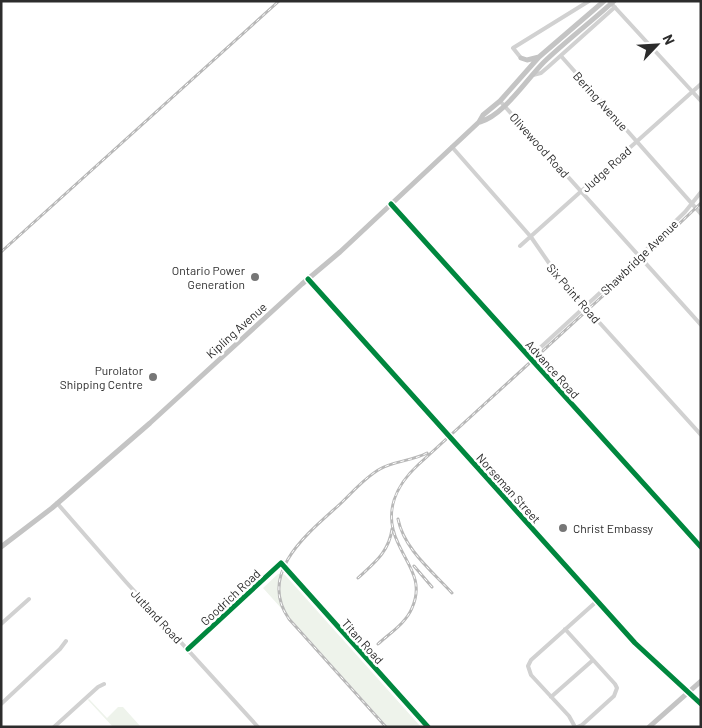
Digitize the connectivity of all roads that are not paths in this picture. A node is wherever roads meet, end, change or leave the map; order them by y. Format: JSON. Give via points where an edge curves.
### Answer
{"nodes":[{"id":1,"x":589,"y":1,"type":"edge"},
{"id":2,"x":604,"y":1,"type":"edge"},
{"id":3,"x":609,"y":1,"type":"edge"},
{"id":4,"x":614,"y":4,"type":"edge"},
{"id":5,"x":593,"y":15,"type":"junction"},
{"id":6,"x":561,"y":56,"type":"junction"},
{"id":7,"x":539,"y":57,"type":"junction"},
{"id":8,"x":521,"y":58,"type":"junction"},
{"id":9,"x":524,"y":74,"type":"junction"},
{"id":10,"x":533,"y":75,"type":"junction"},
{"id":11,"x":701,"y":84,"type":"edge"},
{"id":12,"x":692,"y":92,"type":"junction"},
{"id":13,"x":701,"y":101,"type":"edge"},
{"id":14,"x":502,"y":103,"type":"junction"},
{"id":15,"x":637,"y":141,"type":"junction"},
{"id":16,"x":452,"y":147,"type":"junction"},
{"id":17,"x":582,"y":191,"type":"junction"},
{"id":18,"x":701,"y":192,"type":"edge"},
{"id":19,"x":691,"y":203,"type":"junction"},
{"id":20,"x":391,"y":204,"type":"junction"},
{"id":21,"x":701,"y":214,"type":"edge"},
{"id":22,"x":531,"y":237,"type":"junction"},
{"id":23,"x":520,"y":246,"type":"dead end"},
{"id":24,"x":639,"y":257,"type":"junction"},
{"id":25,"x":308,"y":279,"type":"junction"},
{"id":26,"x":586,"y":308,"type":"junction"},
{"id":27,"x":701,"y":325,"type":"edge"},
{"id":28,"x":529,"y":358,"type":"junction"},
{"id":29,"x":701,"y":435,"type":"edge"},
{"id":30,"x":58,"y":504,"type":"junction"},
{"id":31,"x":2,"y":545,"type":"edge"},
{"id":32,"x":701,"y":547,"type":"edge"},
{"id":33,"x":284,"y":567,"type":"joint"},
{"id":34,"x":29,"y":599,"type":"dead end"},
{"id":35,"x":597,"y":601,"type":"junction"},
{"id":36,"x":1,"y":624,"type":"edge"},
{"id":37,"x":565,"y":629,"type":"junction"},
{"id":38,"x":66,"y":641,"type":"dead end"},
{"id":39,"x":188,"y":649,"type":"junction"},
{"id":40,"x":593,"y":660,"type":"junction"},
{"id":41,"x":701,"y":681,"type":"edge"},
{"id":42,"x":104,"y":684,"type":"dead end"},
{"id":43,"x":688,"y":692,"type":"junction"},
{"id":44,"x":551,"y":697,"type":"junction"},
{"id":45,"x":1,"y":704,"type":"edge"},
{"id":46,"x":701,"y":704,"type":"edge"},
{"id":47,"x":54,"y":727,"type":"edge"},
{"id":48,"x":258,"y":727,"type":"edge"},
{"id":49,"x":428,"y":727,"type":"edge"},
{"id":50,"x":576,"y":727,"type":"edge"},
{"id":51,"x":649,"y":727,"type":"edge"}],
"edges":[{"from":1,"to":8,"type":"street","via":[[513,48]]},
{"from":2,"to":5,"type":"main road","name":"Kipling Avenue"},
{"from":3,"to":4,"type":"street"},
{"from":4,"to":5,"type":"main road","name":"Kipling Avenue"},
{"from":4,"to":6,"type":"street","name":"Kipling Avenue"},
{"from":4,"to":12,"type":"street"},
{"from":5,"to":7,"type":"main road","name":"Kipling Avenue"},
{"from":5,"to":10,"type":"main road","name":"Kipling Avenue"},
{"from":6,"to":10,"type":"street","name":"Kipling Avenue"},
{"from":6,"to":15,"type":"street","name":"Bering Avenue"},
{"from":7,"to":8,"type":"main road"},
{"from":7,"to":9,"type":"main road","name":"Kipling Avenue"},
{"from":8,"to":9,"type":"main road"},
{"from":9,"to":14,"type":"main road","name":"Kipling Avenue"},
{"from":10,"to":14,"type":"main road","name":"Kipling Avenue"},
{"from":11,"to":12,"type":"street","name":"Judge Road"},
{"from":12,"to":13,"type":"street"},
{"from":12,"to":15,"type":"street","name":"Judge Road"},
{"from":14,"to":16,"type":"main road","name":"Kipling Avenue","via":[[483,115]]},
{"from":14,"to":17,"type":"street","name":"Olivewood Road"},
{"from":15,"to":17,"type":"street","name":"Judge Road"},
{"from":15,"to":19,"type":"street","name":"Bering Avenue"},
{"from":16,"to":20,"type":"main road","name":"Kipling Avenue"},
{"from":16,"to":22,"type":"street","name":"Six Point Road"},
{"from":17,"to":22,"type":"street","name":"Judge Road"},
{"from":17,"to":24,"type":"street","name":"Olivewood Road"},
{"from":18,"to":19,"type":"street","name":"Shawbridge Avenue"},
{"from":19,"to":21,"type":"street","name":"Bering Avenue"},
{"from":19,"to":24,"type":"street","name":"Shawbridge Avenue"},
{"from":20,"to":25,"type":"main road","name":"Kipling Avenue"},
{"from":20,"to":28,"type":"street","name":"Advance Road"},
{"from":22,"to":23,"type":"street","name":"Judge Road"},
{"from":22,"to":26,"type":"street","name":"Six Point Road","via":[[549,265]]},
{"from":24,"to":26,"type":"street","name":"Shawbridge Avenue"},
{"from":24,"to":27,"type":"street","name":"Olivewood Road"},
{"from":25,"to":30,"type":"main road","name":"Kipling Avenue"},
{"from":25,"to":35,"type":"street","name":"Norseman Street"},
{"from":26,"to":28,"type":"street","name":"Shawbridge Avenue"},
{"from":26,"to":29,"type":"street","name":"Six Point Road"},
{"from":28,"to":32,"type":"street","name":"Advance Road"},
{"from":30,"to":31,"type":"main road","name":"Kipling Avenue"},
{"from":30,"to":39,"type":"street","name":"Jutland Road"},
{"from":33,"to":39,"type":"street","name":"Goodrich Road","via":[[281,563]]},
{"from":33,"to":49,"type":"street","name":"Titan Road"},
{"from":34,"to":36,"type":"street"},
{"from":35,"to":37,"type":"street"},
{"from":35,"to":43,"type":"street","name":"Norseman Street","via":[[640,648]]},
{"from":37,"to":40,"type":"street"},
{"from":37,"to":44,"type":"street","via":[[528,666]]},
{"from":38,"to":45,"type":"street"},
{"from":39,"to":48,"type":"street","name":"Jutland Road"},
{"from":40,"to":44,"type":"street"},
{"from":40,"to":50,"type":"street","via":[[616,685],[616,693]]},
{"from":41,"to":43,"type":"main road"},
{"from":42,"to":47,"type":"street"},
{"from":43,"to":46,"type":"street","name":"Norseman Street"},
{"from":43,"to":51,"type":"main road"},
{"from":44,"to":50,"type":"street"}]}
